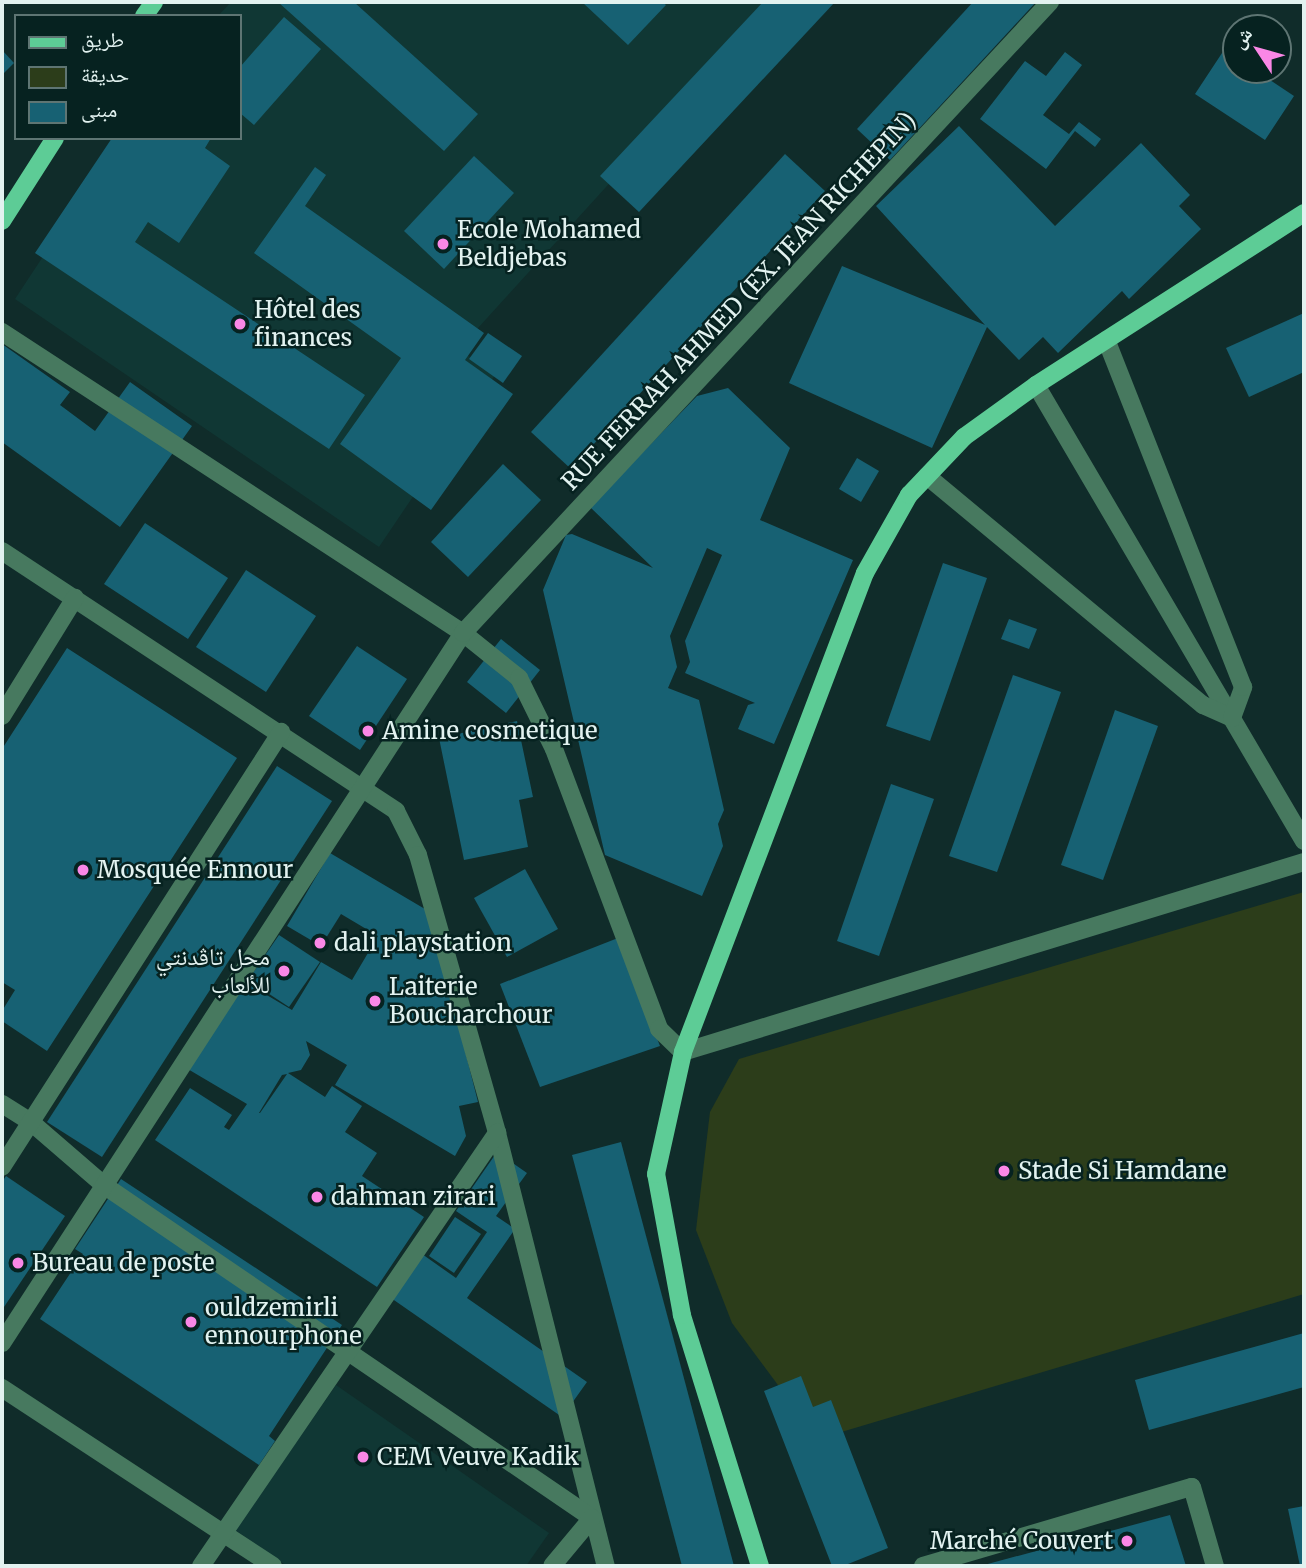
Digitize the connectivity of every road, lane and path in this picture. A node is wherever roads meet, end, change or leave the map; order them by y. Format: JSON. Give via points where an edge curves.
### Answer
{"nodes":[{"id":1,"x":1050,"y":2,"type":"edge"},
{"id":2,"x":54,"y":140,"type":"edge"},
{"id":3,"x":1304,"y":214,"type":"edge"},
{"id":4,"x":2,"y":221,"type":"edge"},
{"id":5,"x":2,"y":332,"type":"edge"},
{"id":6,"x":1106,"y":340,"type":"junction"},
{"id":7,"x":1037,"y":385,"type":"junction"},
{"id":8,"x":927,"y":476,"type":"junction"},
{"id":9,"x":2,"y":551,"type":"edge"},
{"id":10,"x":75,"y":598,"type":"junction"},
{"id":11,"x":463,"y":633,"type":"junction"},
{"id":12,"x":2,"y":716,"type":"edge"},
{"id":13,"x":1232,"y":718,"type":"junction"},
{"id":14,"x":281,"y":732,"type":"junction"},
{"id":15,"x":363,"y":789,"type":"junction"},
{"id":16,"x":1304,"y":841,"type":"edge"},
{"id":17,"x":1304,"y":862,"type":"edge"},
{"id":18,"x":683,"y":1052,"type":"junction"},
{"id":19,"x":2,"y":1104,"type":"edge"},
{"id":20,"x":32,"y":1123,"type":"junction"},
{"id":21,"x":496,"y":1133,"type":"junction"},
{"id":22,"x":2,"y":1167,"type":"edge"},
{"id":23,"x":105,"y":1186,"type":"junction"},
{"id":24,"x":2,"y":1343,"type":"edge"},
{"id":25,"x":350,"y":1354,"type":"junction"},
{"id":26,"x":2,"y":1388,"type":"edge"},
{"id":27,"x":592,"y":1518,"type":"junction"},
{"id":28,"x":224,"y":1531,"type":"junction"},
{"id":29,"x":201,"y":1566,"type":"edge"},
{"id":30,"x":273,"y":1566,"type":"edge"},
{"id":31,"x":552,"y":1566,"type":"edge"},
{"id":32,"x":606,"y":1566,"type":"edge"},
{"id":33,"x":760,"y":1566,"type":"edge"},
{"id":34,"x":923,"y":1566,"type":"edge"},
{"id":35,"x":1215,"y":1566,"type":"edge"}],
"edges":[{"from":1,"to":11,"type":"street","name":"RUE FERRAH AHMED (EX. JEAN RICHEPIN)"},
{"from":2,"to":4,"type":"main road"},
{"from":3,"to":6,"type":"main road"},
{"from":5,"to":11,"type":"street"},
{"from":6,"to":7,"type":"main road"},
{"from":6,"to":13,"type":"street","via":[[1243,687]]},
{"from":7,"to":8,"type":"main road","via":[[964,437]]},
{"from":7,"to":13,"type":"street"},
{"from":8,"to":13,"type":"street","via":[[1203,705]]},
{"from":8,"to":18,"type":"main road","via":[[909,495],[865,573]]},
{"from":9,"to":10,"type":"street"},
{"from":10,"to":12,"type":"street"},
{"from":10,"to":14,"type":"street"},
{"from":11,"to":15,"type":"street","name":"RUE FERRAH AHMED (EX. JEAN RICHEPIN)"},
{"from":11,"to":18,"type":"street","via":[[519,678],[554,749],[659,1029]]},
{"from":13,"to":16,"type":"street"},
{"from":14,"to":15,"type":"street"},
{"from":14,"to":20,"type":"street"},
{"from":15,"to":21,"type":"street","via":[[396,811],[418,856]]},
{"from":15,"to":23,"type":"street","name":"RUE FERRAH AHMED (EX. JEAN RICHEPIN)"},
{"from":17,"to":18,"type":"street"},
{"from":18,"to":33,"type":"main road","via":[[656,1174],[682,1315]]},
{"from":19,"to":20,"type":"street"},
{"from":20,"to":22,"type":"street"},
{"from":20,"to":23,"type":"street"},
{"from":21,"to":25,"type":"street"},
{"from":21,"to":27,"type":"street"},
{"from":23,"to":24,"type":"street","name":"RUE FERRAH AHMED (EX. JEAN RICHEPIN)"},
{"from":23,"to":25,"type":"street"},
{"from":25,"to":27,"type":"street"},
{"from":25,"to":28,"type":"street"},
{"from":26,"to":28,"type":"street"},
{"from":27,"to":31,"type":"street"},
{"from":27,"to":32,"type":"street"},
{"from":28,"to":29,"type":"street"},
{"from":28,"to":30,"type":"street"},
{"from":34,"to":35,"type":"street","via":[[1192,1487]]}]}
